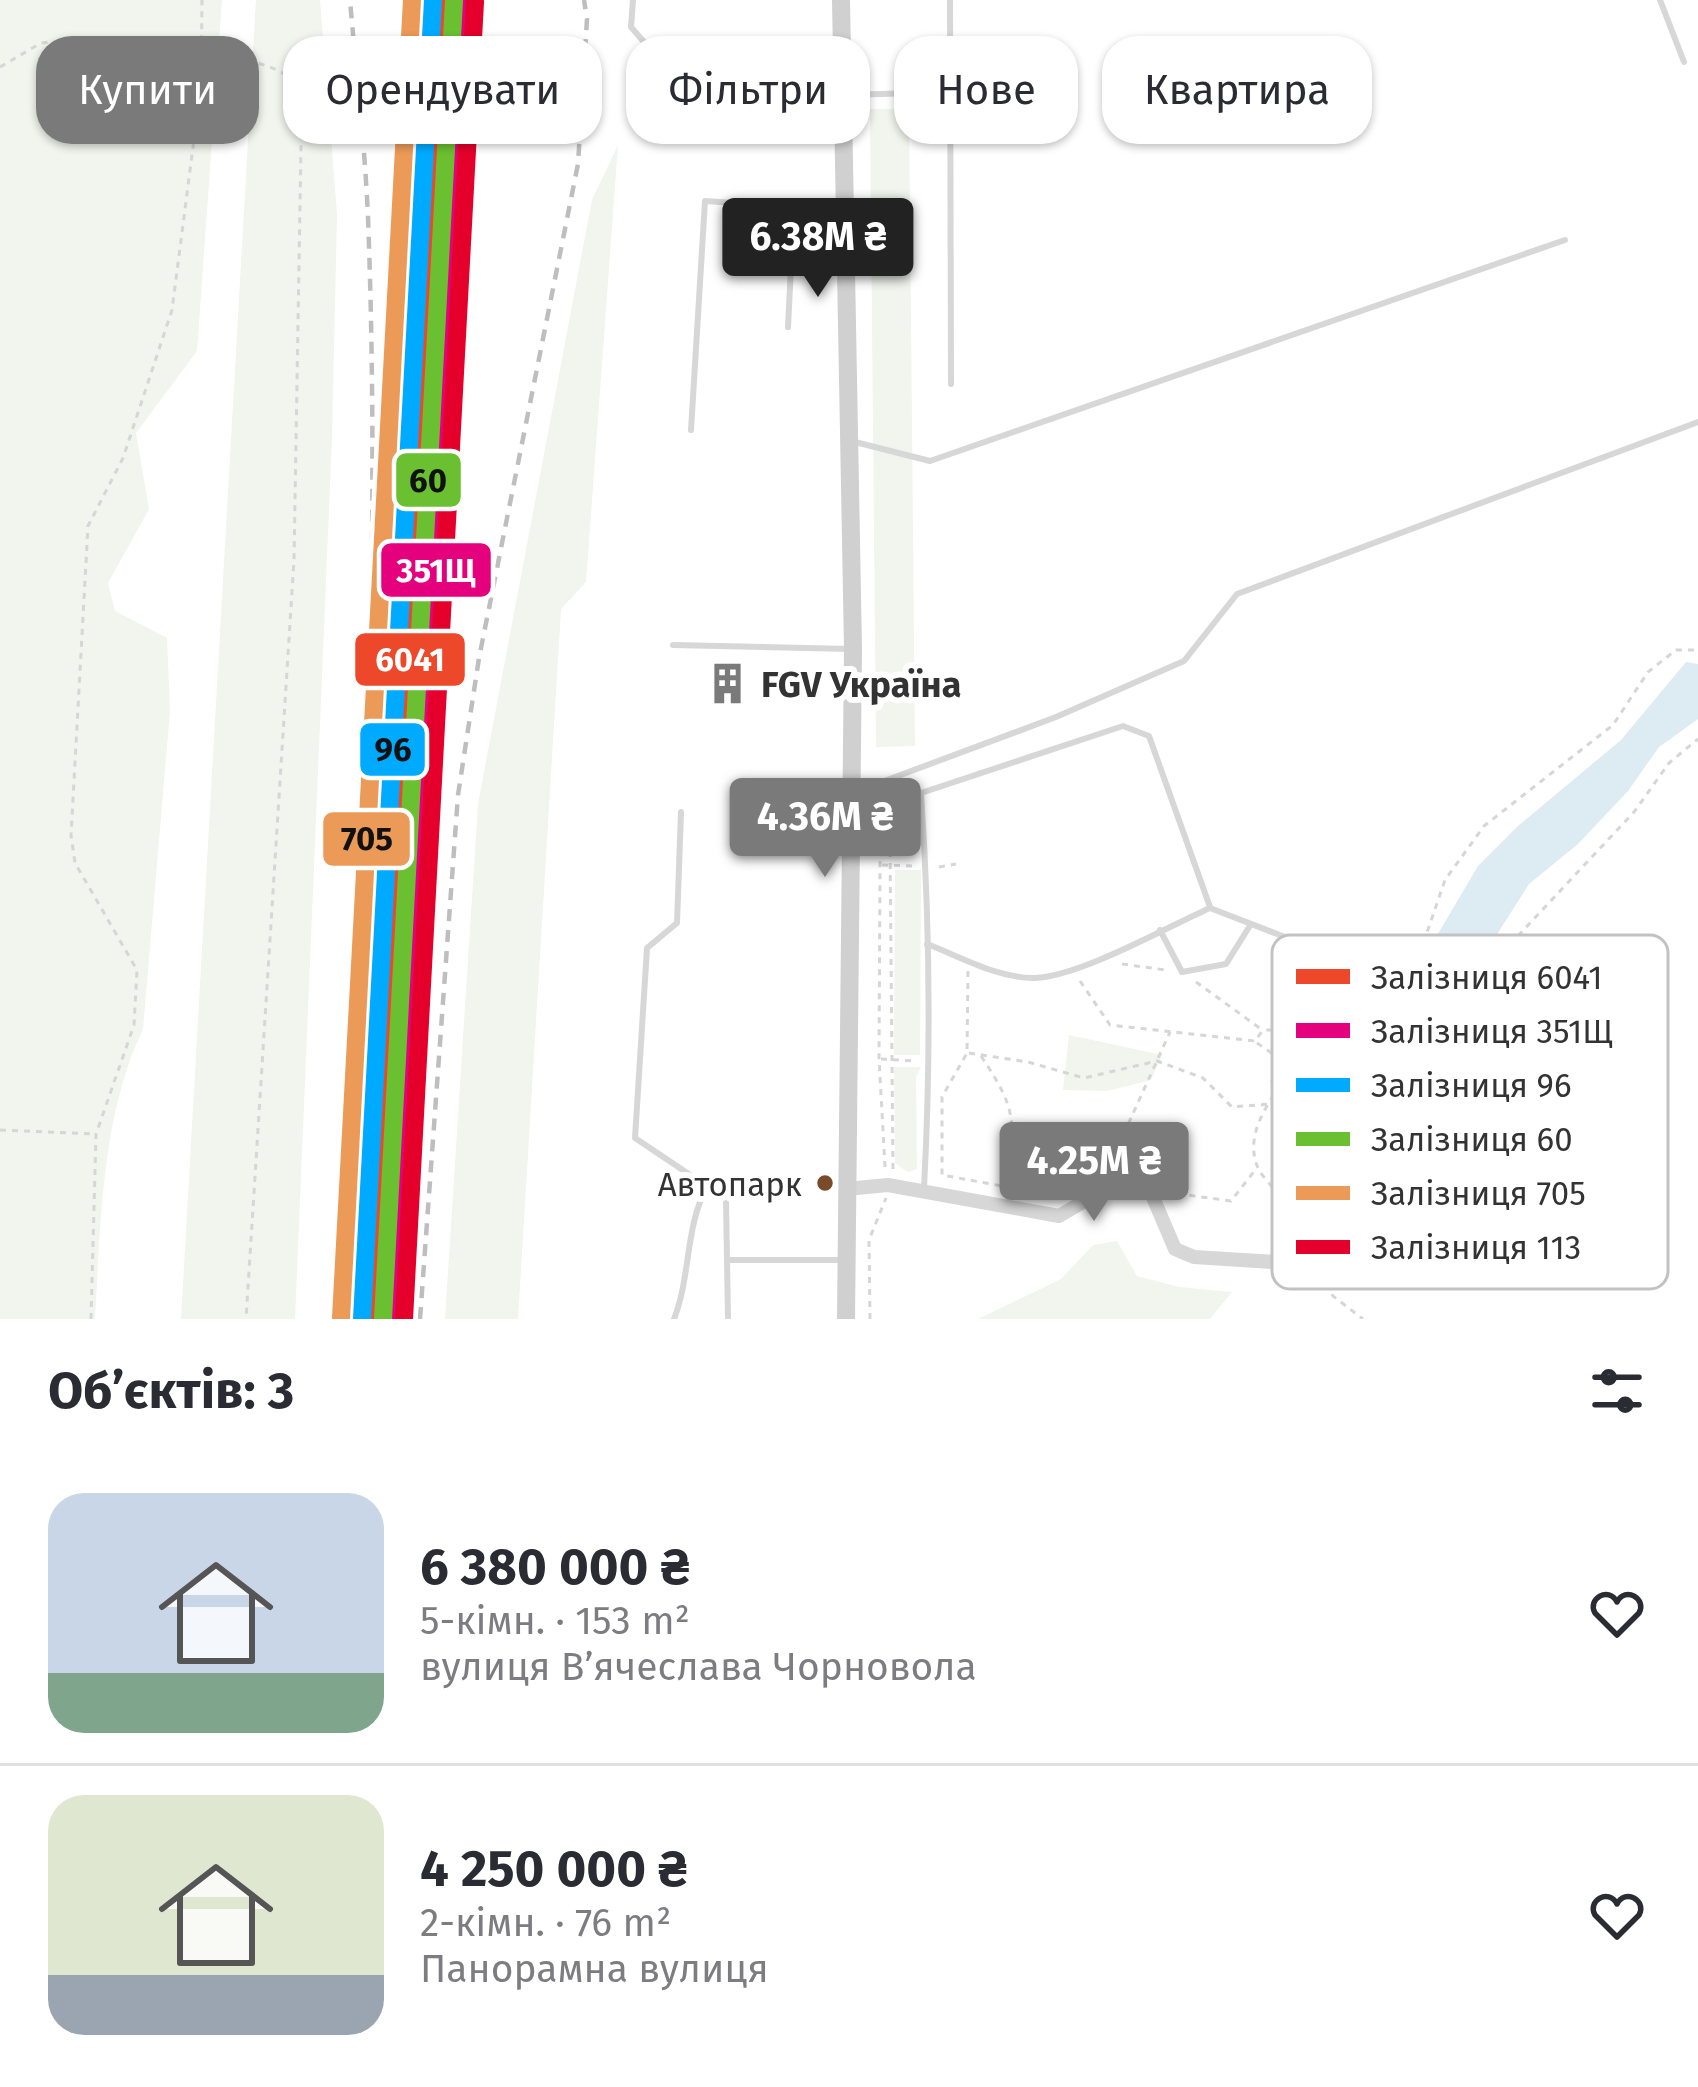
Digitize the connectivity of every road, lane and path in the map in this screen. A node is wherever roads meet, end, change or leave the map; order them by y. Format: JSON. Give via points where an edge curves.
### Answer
{"nodes":[{"id":1,"x":202,"y":0,"type":"edge"},
{"id":2,"x":633,"y":0,"type":"edge"},
{"id":3,"x":841,"y":0,"type":"edge"},
{"id":4,"x":950,"y":0,"type":"edge"},
{"id":5,"x":1660,"y":0,"type":"edge"},
{"id":6,"x":200,"y":36,"type":"edge"},
{"id":7,"x":639,"y":36,"type":"edge"},
{"id":8,"x":842,"y":36,"type":"edge"},
{"id":9,"x":950,"y":36,"type":"edge"},
{"id":10,"x":36,"y":46,"type":"edge"},
{"id":11,"x":1684,"y":62,"type":"dead end"},
{"id":12,"x":259,"y":64,"type":"edge"},
{"id":13,"x":0,"y":67,"type":"edge"},
{"id":14,"x":193,"y":144,"type":"edge"},
{"id":15,"x":843,"y":144,"type":"edge"},
{"id":16,"x":950,"y":144,"type":"edge"},
{"id":17,"x":794,"y":207,"type":"junction"},
{"id":18,"x":844,"y":210,"type":"junction"},
{"id":19,"x":1565,"y":240,"type":"dead end"},
{"id":20,"x":788,"y":327,"type":"dead end"},
{"id":21,"x":951,"y":384,"type":"dead end"},
{"id":22,"x":1698,"y":422,"type":"edge"},
{"id":23,"x":691,"y":430,"type":"dead end"},
{"id":24,"x":848,"y":441,"type":"junction"},
{"id":25,"x":674,"y":646,"type":"dead end"},
{"id":26,"x":853,"y":649,"type":"junction"},
{"id":27,"x":1698,"y":650,"type":"edge"},
{"id":28,"x":1698,"y":739,"type":"edge"},
{"id":29,"x":853,"y":793,"type":"junction"},
{"id":30,"x":921,"y":794,"type":"junction"},
{"id":31,"x":894,"y":805,"type":"junction"},
{"id":32,"x":682,"y":812,"type":"dead end"},
{"id":33,"x":854,"y":823,"type":"junction"},
{"id":34,"x":890,"y":864,"type":"junction"},
{"id":35,"x":880,"y":865,"type":"junction"},
{"id":36,"x":956,"y":865,"type":"dead end"},
{"id":37,"x":939,"y":866,"type":"dead end"},
{"id":38,"x":922,"y":867,"type":"dead end"},
{"id":39,"x":1210,"y":908,"type":"junction"},
{"id":40,"x":1251,"y":924,"type":"junction"},
{"id":41,"x":1160,"y":930,"type":"junction"},
{"id":42,"x":1275,"y":935,"type":"edge"},
{"id":43,"x":1426,"y":935,"type":"edge"},
{"id":44,"x":1519,"y":935,"type":"edge"},
{"id":45,"x":927,"y":944,"type":"junction"},
{"id":46,"x":968,"y":959,"type":"junction"},
{"id":47,"x":1072,"y":969,"type":"junction"},
{"id":48,"x":1272,"y":1030,"type":"edge"},
{"id":49,"x":1170,"y":1032,"type":"junction"},
{"id":50,"x":1255,"y":1042,"type":"junction"},
{"id":51,"x":967,"y":1053,"type":"junction"},
{"id":52,"x":1272,"y":1053,"type":"edge"},
{"id":53,"x":980,"y":1055,"type":"junction"},
{"id":54,"x":879,"y":1058,"type":"junction"},
{"id":55,"x":890,"y":1060,"type":"junction"},
{"id":56,"x":961,"y":1060,"type":"junction"},
{"id":57,"x":914,"y":1061,"type":"dead end"},
{"id":58,"x":1157,"y":1061,"type":"junction"},
{"id":59,"x":950,"y":1064,"type":"dead end"},
{"id":60,"x":1272,"y":1103,"type":"joint"},
{"id":61,"x":0,"y":1130,"type":"edge"},
{"id":62,"x":1013,"y":1130,"type":"junction"},
{"id":63,"x":96,"y":1134,"type":"junction"},
{"id":64,"x":1121,"y":1140,"type":"junction"},
{"id":65,"x":1122,"y":1162,"type":"dead end"},
{"id":66,"x":1257,"y":1167,"type":"junction"},
{"id":67,"x":899,"y":1174,"type":"dead end"},
{"id":68,"x":880,"y":1179,"type":"junction"},
{"id":69,"x":940,"y":1183,"type":"dead end"},
{"id":70,"x":1082,"y":1184,"type":"dead end"},
{"id":71,"x":1092,"y":1184,"type":"dead end"},
{"id":72,"x":707,"y":1187,"type":"junction"},
{"id":73,"x":1008,"y":1187,"type":"junction"},
{"id":74,"x":1272,"y":1187,"type":"edge"},
{"id":75,"x":845,"y":1189,"type":"junction"},
{"id":76,"x":924,"y":1191,"type":"junction"},
{"id":77,"x":1077,"y":1194,"type":"dead end"},
{"id":78,"x":887,"y":1197,"type":"dead end"},
{"id":79,"x":1065,"y":1197,"type":"dead end"},
{"id":80,"x":727,"y":1260,"type":"junction"},
{"id":81,"x":845,"y":1260,"type":"junction"},
{"id":82,"x":1272,"y":1262,"type":"edge"},
{"id":83,"x":1329,"y":1289,"type":"edge"},
{"id":84,"x":91,"y":1319,"type":"edge"},
{"id":85,"x":246,"y":1319,"type":"edge"},
{"id":86,"x":674,"y":1319,"type":"edge"},
{"id":87,"x":728,"y":1319,"type":"edge"},
{"id":88,"x":846,"y":1319,"type":"edge"},
{"id":89,"x":870,"y":1319,"type":"edge"},
{"id":90,"x":1363,"y":1319,"type":"edge"}],
"edges":[{"from":1,"to":6,"type":"path"},
{"from":2,"to":7,"type":"lane","via":[[631,27]]},
{"from":3,"to":8,"type":"main road"},
{"from":4,"to":9,"type":"lane"},
{"from":5,"to":11,"type":"lane"},
{"from":10,"to":13,"type":"path"},
{"from":12,"to":85,"type":"path","via":[[285,69],[302,87],[294,560]]},
{"from":14,"to":63,"type":"path","via":[[172,310],[122,458],[88,526],[70,835],[75,863],[137,970],[134,1025]]},
{"from":15,"to":18,"type":"main road"},
{"from":16,"to":21,"type":"lane"},
{"from":17,"to":18,"type":"lane"},
{"from":17,"to":20,"type":"lane"},
{"from":17,"to":23,"type":"lane","via":[[705,201]]},
{"from":18,"to":24,"type":"main road"},
{"from":19,"to":24,"type":"lane","via":[[931,461]]},
{"from":22,"to":29,"type":"lane","via":[[1237,594],[1184,661]]},
{"from":24,"to":26,"type":"main road"},
{"from":25,"to":26,"type":"lane"},
{"from":26,"to":29,"type":"main road"},
{"from":27,"to":43,"type":"path","via":[[1676,650],[1648,672],[1613,725],[1484,826],[1445,880]]},
{"from":28,"to":44,"type":"path"},
{"from":29,"to":33,"type":"main road"},
{"from":30,"to":31,"type":"lane"},
{"from":30,"to":34,"type":"path","via":[[890,846]]},
{"from":30,"to":39,"type":"lane","via":[[1123,726],[1149,736]]},
{"from":30,"to":45,"type":"lane"},
{"from":31,"to":33,"type":"lane"},
{"from":31,"to":35,"type":"path"},
{"from":32,"to":72,"type":"lane","via":[[677,923],[647,948],[634,1138]]},
{"from":33,"to":75,"type":"main road"},
{"from":34,"to":35,"type":"path"},
{"from":34,"to":38,"type":"path"},
{"from":34,"to":55,"type":"path"},
{"from":35,"to":54,"type":"path"},
{"from":36,"to":37,"type":"path"},
{"from":39,"to":40,"type":"lane"},
{"from":39,"to":41,"type":"lane"},
{"from":40,"to":41,"type":"lane","via":[[1226,964],[1182,972]]},
{"from":40,"to":42,"type":"lane"},
{"from":41,"to":47,"type":"lane"},
{"from":45,"to":46,"type":"lane"},
{"from":45,"to":76,"type":"lane"},
{"from":46,"to":47,"type":"lane","via":[[1033,978]]},
{"from":46,"to":51,"type":"path"},
{"from":47,"to":49,"type":"path","via":[[1110,1025]]},
{"from":48,"to":50,"type":"path"},
{"from":49,"to":50,"type":"path"},
{"from":49,"to":58,"type":"path"},
{"from":50,"to":52,"type":"path"},
{"from":51,"to":53,"type":"path"},
{"from":51,"to":56,"type":"path"},
{"from":53,"to":58,"type":"path","via":[[1084,1078]]},
{"from":53,"to":62,"type":"path","via":[[1007,1095]]},
{"from":54,"to":55,"type":"path"},
{"from":54,"to":68,"type":"path"},
{"from":55,"to":57,"type":"path"},
{"from":55,"to":67,"type":"path","via":[[891,1166]]},
{"from":56,"to":59,"type":"path"},
{"from":56,"to":73,"type":"path","via":[[942,1097],[942,1175]]},
{"from":58,"to":60,"type":"path","via":[[1203,1078],[1232,1107]]},
{"from":58,"to":64,"type":"path"},
{"from":60,"to":66,"type":"path","via":[[1254,1136]]},
{"from":61,"to":63,"type":"path"},
{"from":62,"to":64,"type":"path","via":[[1047,1123]]},
{"from":62,"to":73,"type":"path"},
{"from":63,"to":84,"type":"path"},
{"from":64,"to":66,"type":"path","via":[[1147,1148],[1180,1194],[1231,1201]]},
{"from":64,"to":70,"type":"path","via":[[1117,1159]]},
{"from":65,"to":71,"type":"path"},
{"from":66,"to":74,"type":"path"},
{"from":68,"to":75,"type":"street"},
{"from":68,"to":76,"type":"street"},
{"from":69,"to":77,"type":"path","via":[[1062,1205]]},
{"from":72,"to":80,"type":"lane","via":[[726,1199]]},
{"from":72,"to":86,"type":"lane"},
{"from":73,"to":79,"type":"path"},
{"from":75,"to":81,"type":"main road"},
{"from":76,"to":82,"type":"street","via":[[1059,1216],[1130,1174],[1146,1181],[1175,1249]]},
{"from":78,"to":89,"type":"path","via":[[869,1240]]},
{"from":80,"to":81,"type":"lane"},
{"from":80,"to":87,"type":"lane"},
{"from":81,"to":88,"type":"main road"},
{"from":83,"to":90,"type":"path"}]}
